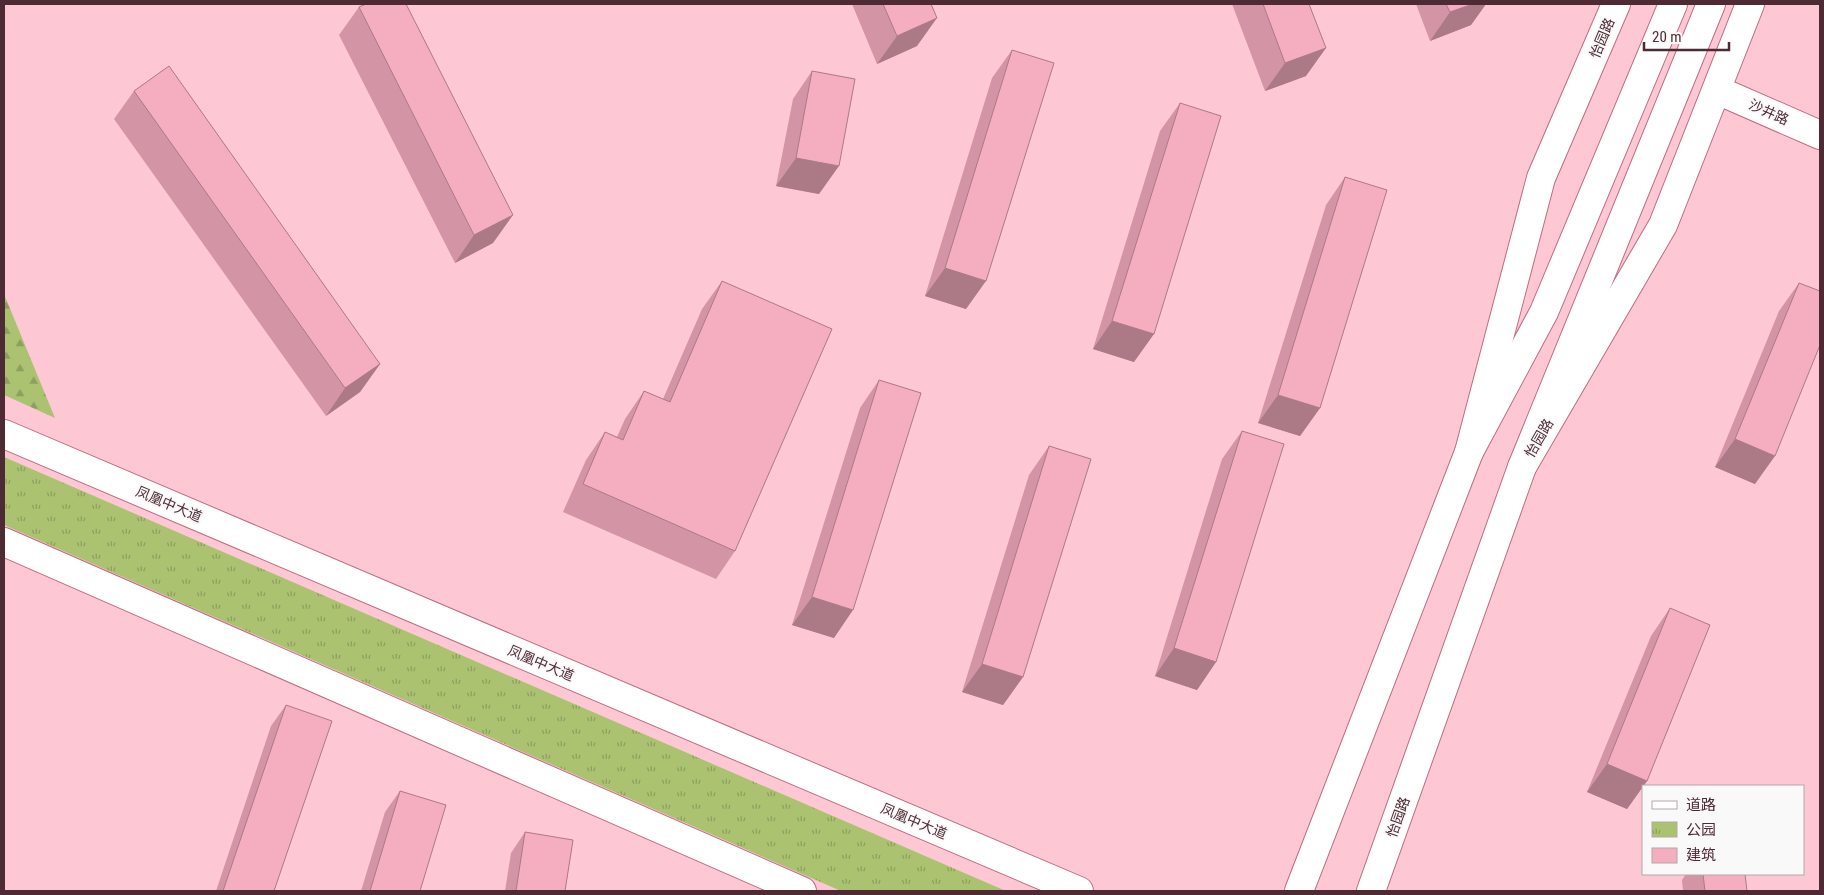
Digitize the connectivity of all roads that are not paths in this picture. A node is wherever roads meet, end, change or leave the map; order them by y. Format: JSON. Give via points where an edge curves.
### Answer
{"nodes":[{"id":1,"x":1616,"y":4,"type":"edge"},
{"id":2,"x":1673,"y":4,"type":"edge"},
{"id":3,"x":1711,"y":4,"type":"edge"},
{"id":4,"x":1750,"y":4,"type":"edge"},
{"id":5,"x":1717,"y":90,"type":"junction"},
{"id":6,"x":1820,"y":135,"type":"edge"},
{"id":7,"x":4,"y":434,"type":"edge"},
{"id":8,"x":1469,"y":452,"type":"junction"},
{"id":9,"x":1522,"y":467,"type":"junction"},
{"id":10,"x":4,"y":542,"type":"edge"},
{"id":11,"x":802,"y":891,"type":"edge"},
{"id":12,"x":1079,"y":891,"type":"edge"},
{"id":13,"x":1298,"y":891,"type":"edge"},
{"id":14,"x":1371,"y":891,"type":"edge"}],
"edges":[{"from":1,"to":8,"type":"main road","name":"怡园路","via":[[1541,178]]},
{"from":2,"to":8,"type":"main road","via":[[1544,312]]},
{"from":3,"to":9,"type":"main road"},
{"from":4,"to":5,"type":"main road","name":"怡园路"},
{"from":5,"to":6,"type":"main road","name":"沙井路"},
{"from":5,"to":9,"type":"main road","name":"怡园路","via":[[1663,225]]},
{"from":7,"to":12,"type":"main road","name":"凤凰中大道"},
{"from":8,"to":13,"type":"main road","name":"怡园路"},
{"from":9,"to":14,"type":"main road","name":"怡园路"},
{"from":10,"to":11,"type":"main road"}]}
